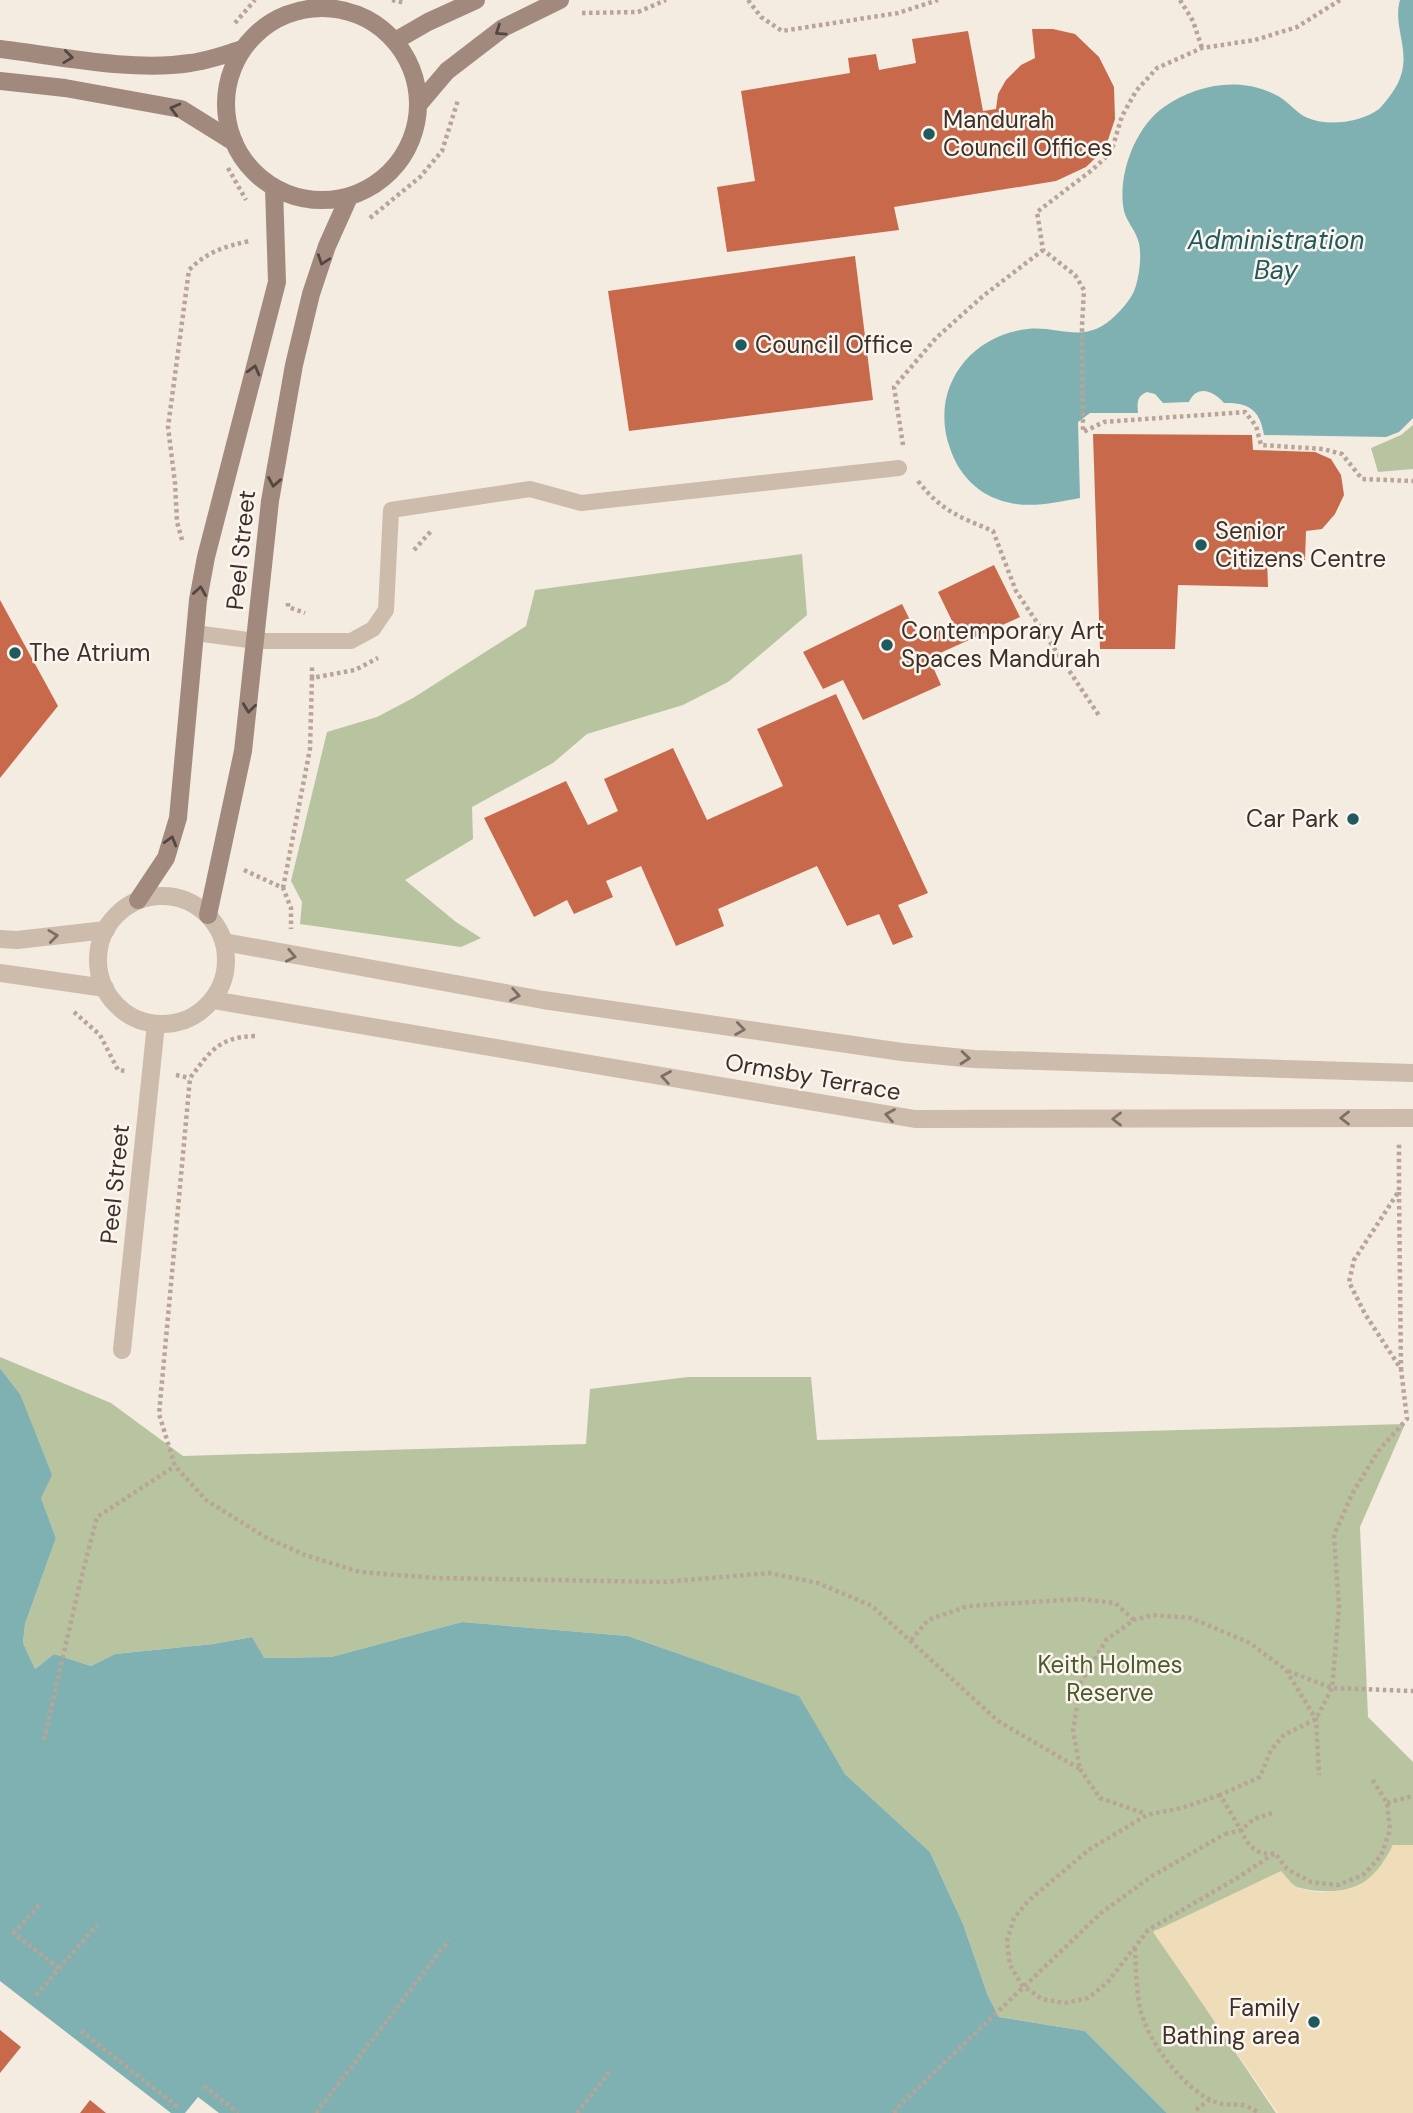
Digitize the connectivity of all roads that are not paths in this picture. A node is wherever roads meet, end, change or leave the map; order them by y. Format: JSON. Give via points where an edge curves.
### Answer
{"nodes":[{"id":1,"x":476,"y":0,"type":"edge"},
{"id":2,"x":560,"y":0,"type":"edge"},
{"id":3,"x":328,"y":4,"type":"edge"},
{"id":4,"x":283,"y":8,"type":"edge"},
{"id":5,"x":395,"y":41,"type":"junction"},
{"id":6,"x":0,"y":49,"type":"edge"},
{"id":7,"x":243,"y":49,"type":"junction"},
{"id":8,"x":0,"y":81,"type":"edge"},
{"id":9,"x":419,"y":104,"type":"junction"},
{"id":10,"x":233,"y":142,"type":"junction"},
{"id":11,"x":274,"y":188,"type":"junction"},
{"id":12,"x":349,"y":197,"type":"junction"},
{"id":13,"x":906,"y":471,"type":"road end"},
{"id":14,"x":195,"y":633,"type":"junction"},
{"id":15,"x":256,"y":641,"type":"junction"},
{"id":16,"x":138,"y":900,"type":"junction"},
{"id":17,"x":208,"y":915,"type":"junction"},
{"id":18,"x":106,"y":930,"type":"junction"},
{"id":19,"x":0,"y":939,"type":"edge"},
{"id":20,"x":224,"y":942,"type":"junction"},
{"id":21,"x":0,"y":973,"type":"edge"},
{"id":22,"x":105,"y":988,"type":"junction"},
{"id":23,"x":212,"y":1000,"type":"junction"},
{"id":24,"x":156,"y":1024,"type":"junction"},
{"id":25,"x":1413,"y":1073,"type":"edge"},
{"id":26,"x":1406,"y":1118,"type":"edge"},
{"id":27,"x":122,"y":1350,"type":"dead end"}],
"edges":[{"from":1,"to":5,"type":"street"},
{"from":2,"to":9,"type":"street","one_way":true,"via":[[503,28],[447,71]]},
{"from":3,"to":4,"type":"street"},
{"from":3,"to":5,"type":"street","via":[[376,24]]},
{"from":4,"to":7,"type":"street"},
{"from":5,"to":9,"type":"street","via":[[408,60]]},
{"from":6,"to":7,"type":"street","one_way":true,"via":[[152,65],[191,63]]},
{"from":7,"to":10,"type":"street","via":[[229,78],[226,110]]},
{"from":10,"to":8,"type":"street","one_way":true,"via":[[181,109]]},
{"from":9,"to":12,"type":"street","via":[[407,152],[372,187]]},
{"from":10,"to":11,"type":"street","via":[[250,168]]},
{"from":11,"to":12,"type":"street","via":[[298,198],[324,201]]},
{"from":14,"to":11,"type":"street","name":"Peel Street","one_way":true,"via":[[206,557],[277,282]]},
{"from":12,"to":15,"type":"street","name":"Peel Street","one_way":true,"via":[[327,246],[294,365],[270,501]]},
{"from":13,"to":15,"type":"lane","via":[[582,503],[530,489],[391,510],[386,610],[373,629],[351,640]]},
{"from":14,"to":15,"type":"lane"},
{"from":16,"to":14,"type":"street","name":"Peel Street","one_way":true,"via":[[166,858],[178,818]]},
{"from":15,"to":17,"type":"street","name":"Peel Street","one_way":true,"via":[[243,751]]},
{"from":16,"to":17,"type":"street","via":[[175,897]]},
{"from":16,"to":18,"type":"street","via":[[114,917]]},
{"from":17,"to":20,"type":"street"},
{"from":19,"to":18,"type":"street","one_way":true},
{"from":18,"to":22,"type":"street","via":[[99,948]]},
{"from":20,"to":23,"type":"street","via":[[222,983]]},
{"from":20,"to":25,"type":"street","name":"Ormsby Terrace","one_way":true,"via":[[543,1000],[902,1052],[974,1059]]},
{"from":21,"to":22,"type":"street"},
{"from":22,"to":24,"type":"street","via":[[117,1005],[135,1018]]},
{"from":23,"to":24,"type":"street","via":[[197,1014],[176,1023]]},
{"from":26,"to":23,"type":"street","name":"Ormsby Terrace","one_way":true,"via":[[915,1119]]},
{"from":24,"to":27,"type":"street","name":"Peel Street"}]}
